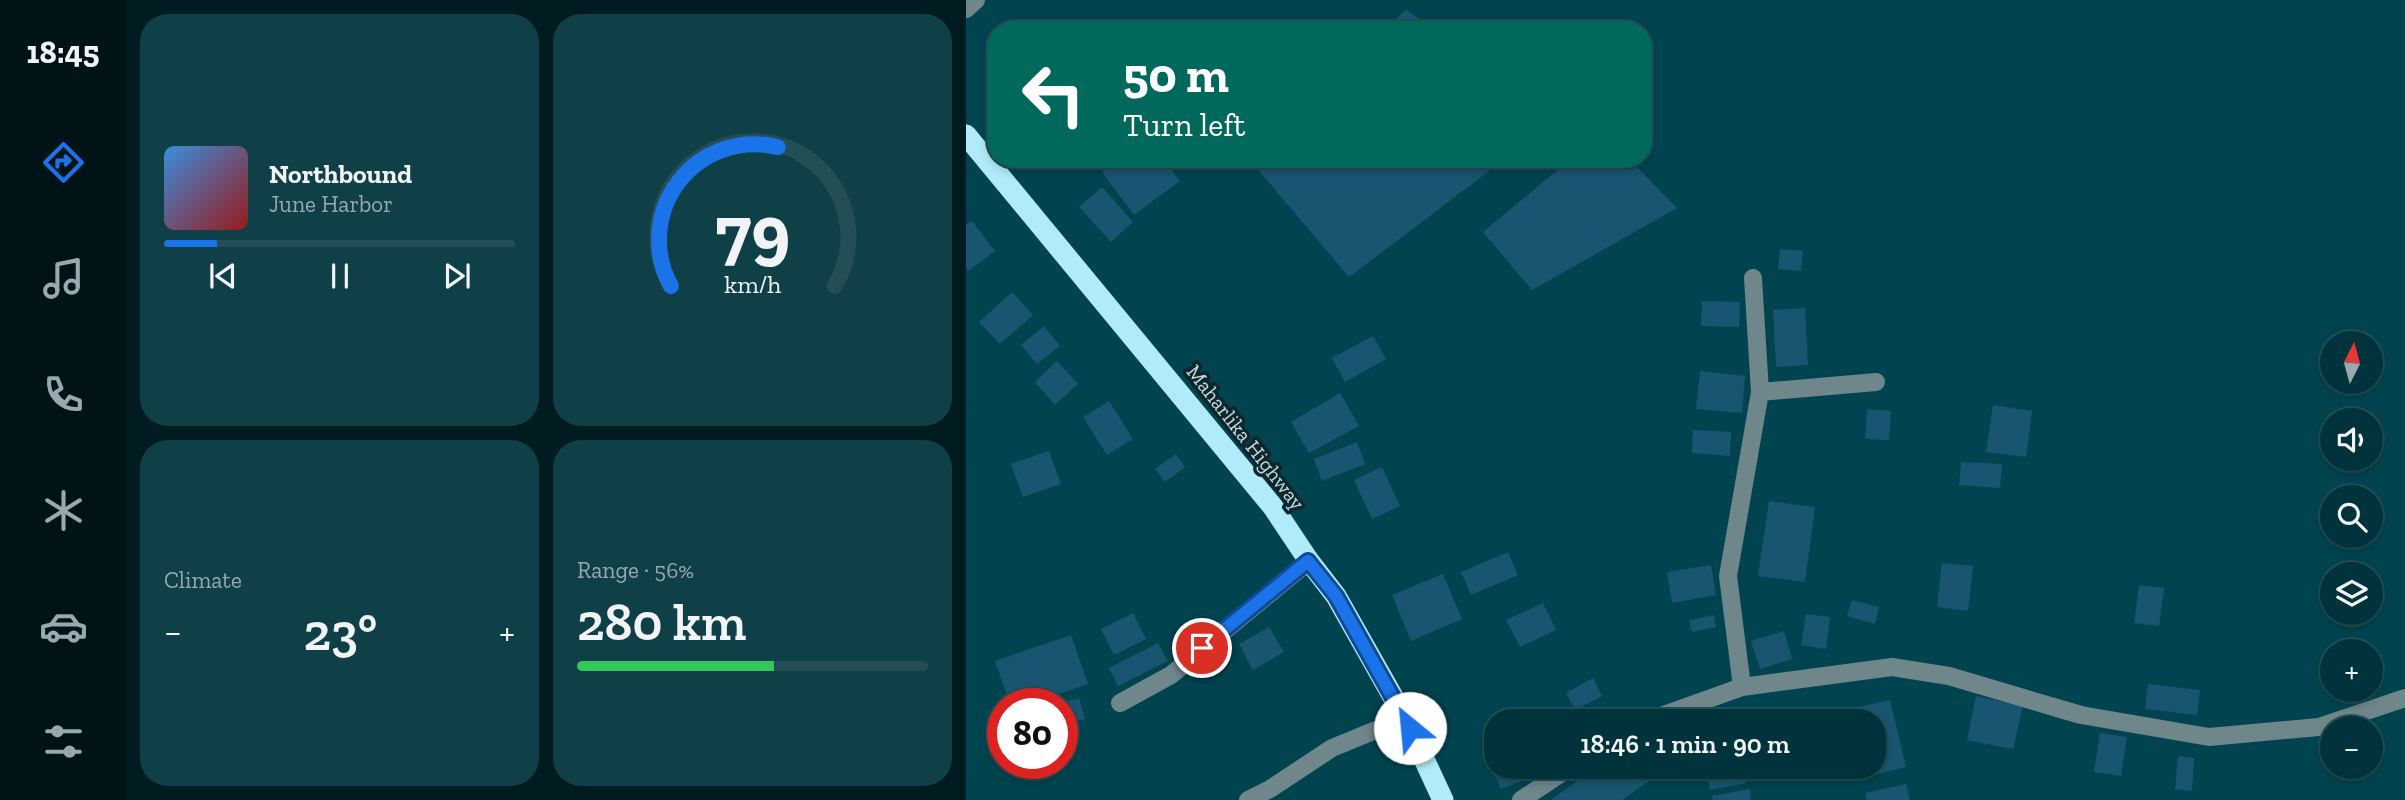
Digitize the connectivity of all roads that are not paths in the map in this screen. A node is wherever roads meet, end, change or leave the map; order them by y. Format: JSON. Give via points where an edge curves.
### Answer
{"nodes":[{"id":1,"x":976,"y":0,"type":"edge"},
{"id":2,"x":966,"y":9,"type":"edge"},
{"id":3,"x":966,"y":135,"type":"edge"},
{"id":4,"x":987,"y":160,"type":"edge"},
{"id":5,"x":993,"y":168,"type":"edge"},
{"id":6,"x":1753,"y":278,"type":"dead end"},
{"id":7,"x":1876,"y":382,"type":"dead end"},
{"id":8,"x":1759,"y":392,"type":"junction"},
{"id":9,"x":1308,"y":561,"type":"junction"},
{"id":10,"x":1742,"y":687,"type":"junction"},
{"id":11,"x":2405,"y":698,"type":"edge"},
{"id":12,"x":1120,"y":703,"type":"dead end"},
{"id":13,"x":1681,"y":709,"type":"edge"},
{"id":14,"x":1405,"y":718,"type":"junction"},
{"id":15,"x":1552,"y":779,"type":"edge"},
{"id":16,"x":1248,"y":800,"type":"edge"},
{"id":17,"x":1443,"y":800,"type":"edge"},
{"id":18,"x":1521,"y":800,"type":"edge"}],
"edges":[{"from":1,"to":2,"type":"street"},
{"from":3,"to":4,"type":"highway","name":"Maharlika Highway"},
{"from":5,"to":9,"type":"highway","name":"Maharlika Highway","via":[[1273,507]]},
{"from":6,"to":8,"type":"street"},
{"from":7,"to":8,"type":"street"},
{"from":8,"to":10,"type":"street","via":[[1728,576]]},
{"from":9,"to":12,"type":"street","via":[[1171,675]]},
{"from":9,"to":14,"type":"highway","name":"Maharlika Highway","via":[[1336,596]]},
{"from":10,"to":11,"type":"street","via":[[1892,667],[1949,676],[2081,715],[2209,737],[2319,727]]},
{"from":10,"to":13,"type":"street"},
{"from":14,"to":16,"type":"street","via":[[1332,748]]},
{"from":14,"to":17,"type":"highway","name":"Maharlika Highway"},
{"from":15,"to":18,"type":"street"}]}
